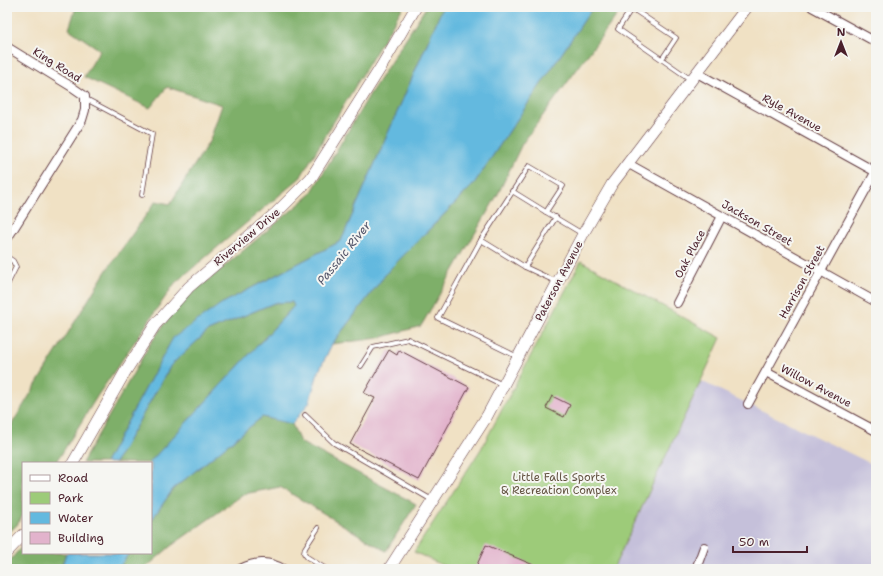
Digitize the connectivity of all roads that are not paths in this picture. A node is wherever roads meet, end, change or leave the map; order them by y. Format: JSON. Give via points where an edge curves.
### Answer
{"nodes":[{"id":1,"x":416,"y":7,"type":"edge"},
{"id":2,"x":747,"y":7,"type":"edge"},
{"id":3,"x":812,"y":7,"type":"edge"},
{"id":4,"x":876,"y":42,"type":"edge"},
{"id":5,"x":7,"y":47,"type":"edge"},
{"id":6,"x":662,"y":59,"type":"junction"},
{"id":7,"x":695,"y":77,"type":"junction"},
{"id":8,"x":85,"y":99,"type":"junction"},
{"id":9,"x":627,"y":163,"type":"junction"},
{"id":10,"x":876,"y":172,"type":"edge"},
{"id":11,"x":512,"y":191,"type":"junction"},
{"id":12,"x":142,"y":195,"type":"dead end"},
{"id":13,"x":546,"y":212,"type":"junction"},
{"id":14,"x":722,"y":216,"type":"junction"},
{"id":15,"x":556,"y":217,"type":"junction"},
{"id":16,"x":584,"y":234,"type":"junction"},
{"id":17,"x":7,"y":239,"type":"edge"},
{"id":18,"x":481,"y":240,"type":"junction"},
{"id":19,"x":7,"y":257,"type":"edge"},
{"id":20,"x":525,"y":266,"type":"junction"},
{"id":21,"x":820,"y":271,"type":"junction"},
{"id":22,"x":558,"y":283,"type":"junction"},
{"id":23,"x":7,"y":285,"type":"edge"},
{"id":24,"x":876,"y":302,"type":"edge"},
{"id":25,"x":677,"y":303,"type":"dead end"},
{"id":26,"x":519,"y":357,"type":"junction"},
{"id":27,"x":361,"y":366,"type":"dead end"},
{"id":28,"x":766,"y":372,"type":"junction"},
{"id":29,"x":504,"y":385,"type":"junction"},
{"id":30,"x":748,"y":404,"type":"dead end"},
{"id":31,"x":305,"y":415,"type":"dead end"},
{"id":32,"x":876,"y":431,"type":"edge"},
{"id":33,"x":74,"y":462,"type":"edge"},
{"id":34,"x":434,"y":501,"type":"junction"},
{"id":35,"x":318,"y":528,"type":"dead end"},
{"id":36,"x":22,"y":536,"type":"edge"},
{"id":37,"x":704,"y":547,"type":"dead end"},
{"id":38,"x":7,"y":552,"type":"edge"},
{"id":39,"x":240,"y":569,"type":"edge"},
{"id":40,"x":283,"y":569,"type":"edge"},
{"id":41,"x":326,"y":569,"type":"edge"},
{"id":42,"x":389,"y":569,"type":"edge"},
{"id":43,"x":696,"y":569,"type":"edge"}],
"edges":[{"from":1,"to":33,"type":"main road","name":"Riverview Drive","via":[[311,178],[276,213],[189,287],[155,325]]},
{"from":2,"to":7,"type":"main road","name":"Paterson Avenue"},
{"from":3,"to":4,"type":"street"},
{"from":5,"to":8,"type":"street","name":"King Road","via":[[72,87],[85,96]]},
{"from":6,"to":6,"type":"lane","via":[[618,29],[630,11],[636,11],[676,38]]},
{"from":6,"to":7,"type":"lane"},
{"from":7,"to":9,"type":"main road","name":"Paterson Avenue"},
{"from":7,"to":10,"type":"street","name":"Ryle Avenue"},
{"from":8,"to":12,"type":"lane","via":[[152,134]]},
{"from":8,"to":17,"type":"street","name":"King Road","via":[[86,110],[82,120]]},
{"from":9,"to":14,"type":"street","name":"Jackson Street"},
{"from":9,"to":16,"type":"main road","name":"Paterson Avenue","via":[[608,190]]},
{"from":10,"to":21,"type":"street","name":"Harrison Street"},
{"from":11,"to":13,"type":"lane"},
{"from":11,"to":13,"type":"lane","via":[[529,166],[563,186]]},
{"from":11,"to":18,"type":"lane"},
{"from":13,"to":15,"type":"lane"},
{"from":14,"to":21,"type":"street","name":"Jackson Street"},
{"from":14,"to":25,"type":"street","name":"Oak Place"},
{"from":15,"to":16,"type":"lane"},
{"from":15,"to":20,"type":"lane"},
{"from":16,"to":22,"type":"main road","name":"Paterson Avenue"},
{"from":18,"to":20,"type":"lane"},
{"from":18,"to":26,"type":"lane","via":[[438,318]]},
{"from":19,"to":23,"type":"lane","via":[[16,266]]},
{"from":20,"to":22,"type":"lane"},
{"from":21,"to":24,"type":"street","name":"Jackson Street"},
{"from":21,"to":28,"type":"street","name":"Harrison Street"},
{"from":22,"to":26,"type":"main road","name":"Paterson Avenue"},
{"from":26,"to":29,"type":"main road","name":"Paterson Avenue"},
{"from":27,"to":29,"type":"lane","via":[[373,347],[408,339]]},
{"from":28,"to":30,"type":"street","name":"Harrison Street"},
{"from":28,"to":32,"type":"street","name":"Willow Avenue"},
{"from":29,"to":34,"type":"main road","name":"Paterson Avenue"},
{"from":31,"to":34,"type":"lane","via":[[334,442]]},
{"from":34,"to":42,"type":"main road","name":"Paterson Avenue"},
{"from":35,"to":41,"type":"lane","via":[[304,553]]},
{"from":36,"to":38,"type":"main road"},
{"from":37,"to":43,"type":"street"},
{"from":39,"to":40,"type":"street","via":[[260,562],[275,564]]}]}
